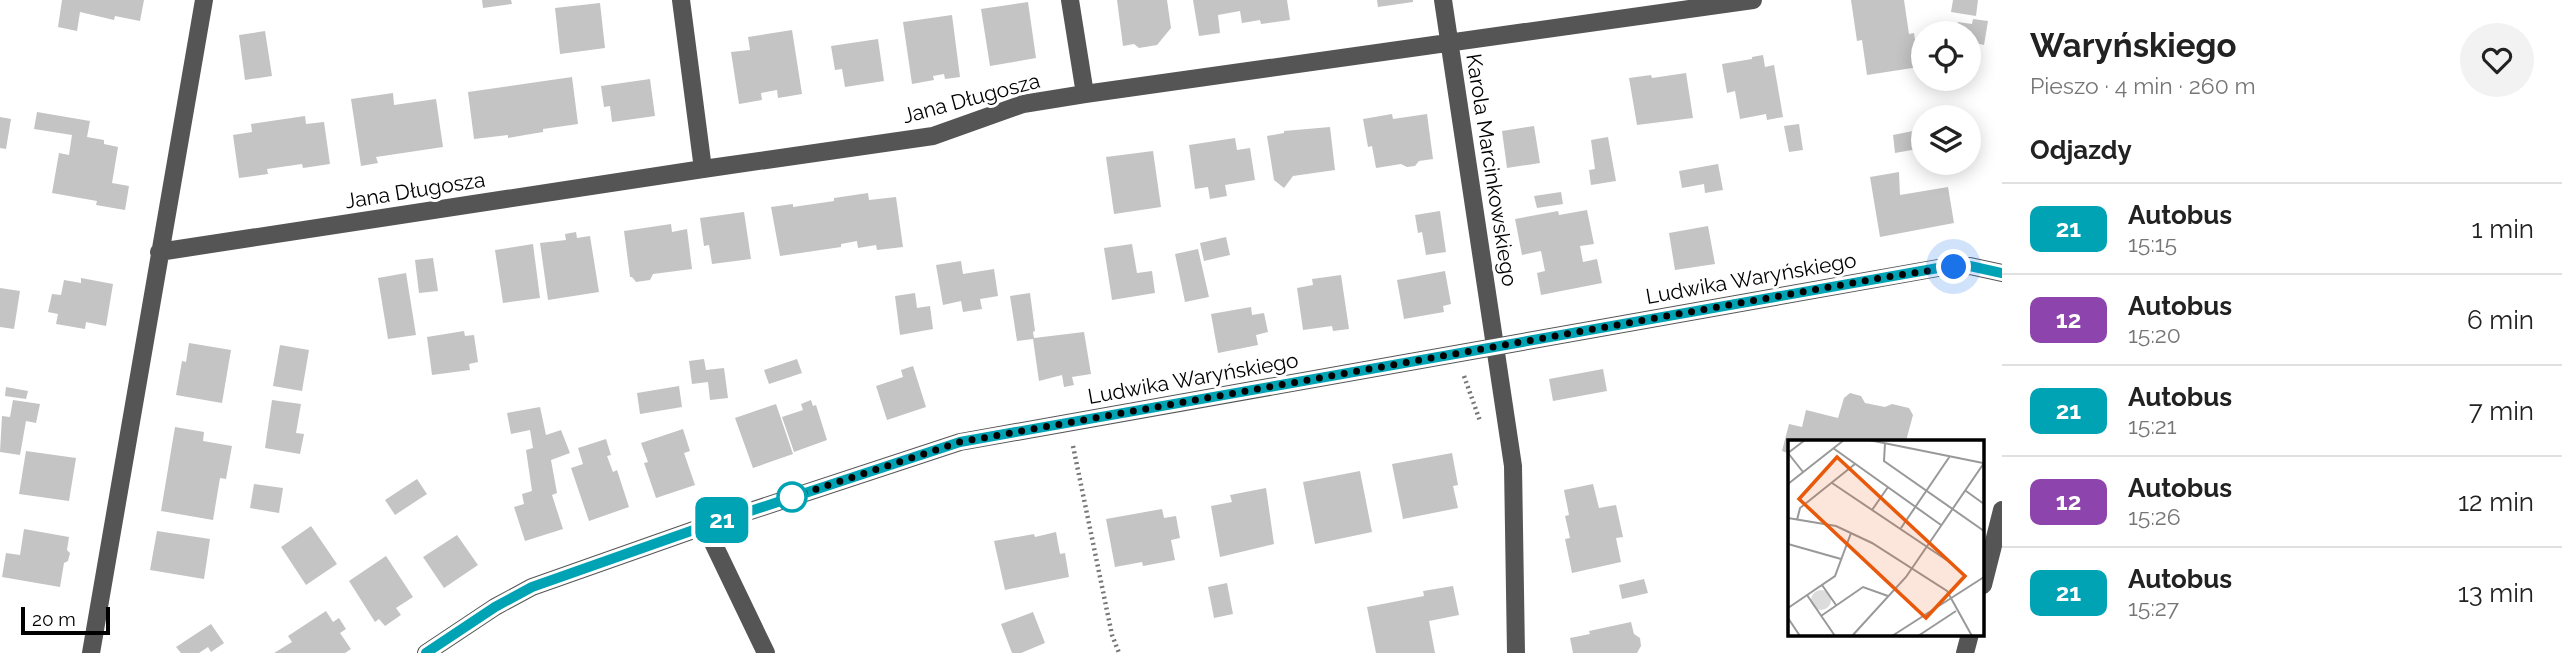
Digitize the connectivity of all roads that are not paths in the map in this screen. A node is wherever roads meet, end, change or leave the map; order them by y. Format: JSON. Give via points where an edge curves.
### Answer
{"nodes":[{"id":1,"x":204,"y":0,"type":"edge"},
{"id":2,"x":681,"y":0,"type":"edge"},
{"id":3,"x":1070,"y":0,"type":"edge"},
{"id":4,"x":1443,"y":0,"type":"edge"},
{"id":5,"x":1754,"y":0,"type":"edge"},
{"id":6,"x":1449,"y":42,"type":"junction"},
{"id":7,"x":1084,"y":94,"type":"junction"},
{"id":8,"x":703,"y":169,"type":"junction"},
{"id":9,"x":159,"y":252,"type":"junction"},
{"id":10,"x":2002,"y":273,"type":"edge"},
{"id":11,"x":1495,"y":346,"type":"junction"},
{"id":12,"x":2002,"y":510,"type":"edge"},
{"id":13,"x":705,"y":526,"type":"junction"},
{"id":14,"x":1984,"y":581,"type":"edge"},
{"id":15,"x":1969,"y":636,"type":"edge"},
{"id":16,"x":91,"y":653,"type":"edge"},
{"id":17,"x":426,"y":653,"type":"edge"},
{"id":18,"x":765,"y":653,"type":"edge"},
{"id":19,"x":1516,"y":653,"type":"edge"},
{"id":20,"x":1965,"y":653,"type":"edge"}],
"edges":[{"from":1,"to":9,"type":"street"},
{"from":2,"to":8,"type":"street"},
{"from":3,"to":7,"type":"street"},
{"from":4,"to":6,"type":"street","name":"Karola Marcinkowskiego"},
{"from":5,"to":6,"type":"street","name":"Jana Długosza"},
{"from":6,"to":7,"type":"street","name":"Jana Długosza"},
{"from":6,"to":11,"type":"street","name":"Karola Marcinkowskiego"},
{"from":7,"to":8,"type":"street","name":"Jana Długosza","via":[[1023,104],[933,136]]},
{"from":8,"to":9,"type":"street","name":"Jana Długosza"},
{"from":9,"to":16,"type":"street"},
{"from":10,"to":11,"type":"street","name":"Ludwika Waryńskiego","via":[[1970,266],[1938,268]]},
{"from":11,"to":13,"type":"street","name":"Ludwika Waryńskiego","via":[[960,442]]},
{"from":11,"to":19,"type":"street","name":"Karola Marcinkowskiego","via":[[1513,466]]},
{"from":12,"to":14,"type":"street"},
{"from":13,"to":17,"type":"street","name":"Ludwika Waryńskiego","via":[[532,587]]},
{"from":13,"to":18,"type":"street"},
{"from":15,"to":20,"type":"street"}]}
